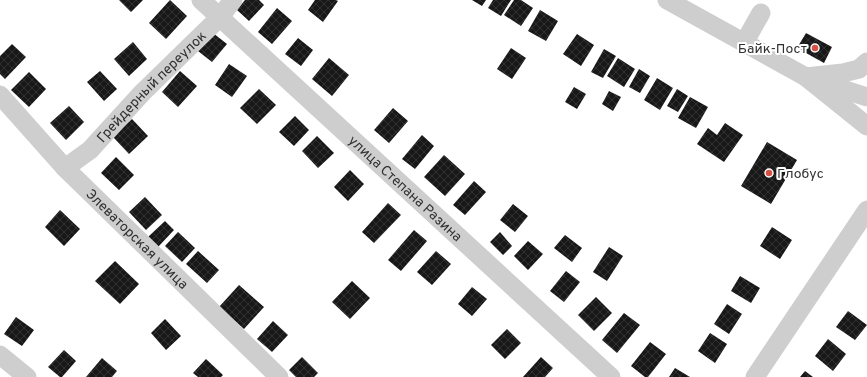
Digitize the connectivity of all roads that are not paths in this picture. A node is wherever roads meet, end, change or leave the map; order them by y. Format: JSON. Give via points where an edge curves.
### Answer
{"nodes":[{"id":1,"x":201,"y":0,"type":"edge"},
{"id":2,"x":233,"y":0,"type":"edge"},
{"id":3,"x":667,"y":0,"type":"edge"},
{"id":4,"x":695,"y":7,"type":"edge"},
{"id":5,"x":761,"y":13,"type":"dead end"},
{"id":6,"x":220,"y":17,"type":"junction"},
{"id":7,"x":744,"y":43,"type":"junction"},
{"id":8,"x":867,"y":62,"type":"edge"},
{"id":9,"x":806,"y":78,"type":"junction"},
{"id":10,"x":0,"y":95,"type":"edge"},
{"id":11,"x":867,"y":97,"type":"edge"},
{"id":12,"x":867,"y":126,"type":"edge"},
{"id":13,"x":65,"y":168,"type":"junction"},
{"id":14,"x":867,"y":210,"type":"edge"},
{"id":15,"x":0,"y":355,"type":"edge"},
{"id":16,"x":26,"y":377,"type":"edge"},
{"id":17,"x":279,"y":377,"type":"edge"},
{"id":18,"x":611,"y":377,"type":"edge"},
{"id":19,"x":755,"y":377,"type":"edge"}],
"edges":[{"from":1,"to":6,"type":"street","name":"улица Степана Разина"},
{"from":2,"to":6,"type":"street","name":"Грейдерный переулок"},
{"from":3,"to":4,"type":"street"},
{"from":4,"to":7,"type":"street"},
{"from":5,"to":7,"type":"street"},
{"from":6,"to":13,"type":"street","name":"Грейдерный переулок","via":[[142,93],[90,150]]},
{"from":6,"to":18,"type":"street","name":"улица Степана Разина"},
{"from":7,"to":9,"type":"street"},
{"from":8,"to":9,"type":"street","via":[[860,69]]},
{"from":9,"to":11,"type":"street"},
{"from":9,"to":12,"type":"street"},
{"from":10,"to":13,"type":"street","name":"Элеваторская улица"},
{"from":13,"to":17,"type":"street","name":"Элеваторская улица"},
{"from":14,"to":19,"type":"street"},
{"from":15,"to":16,"type":"street"}]}
